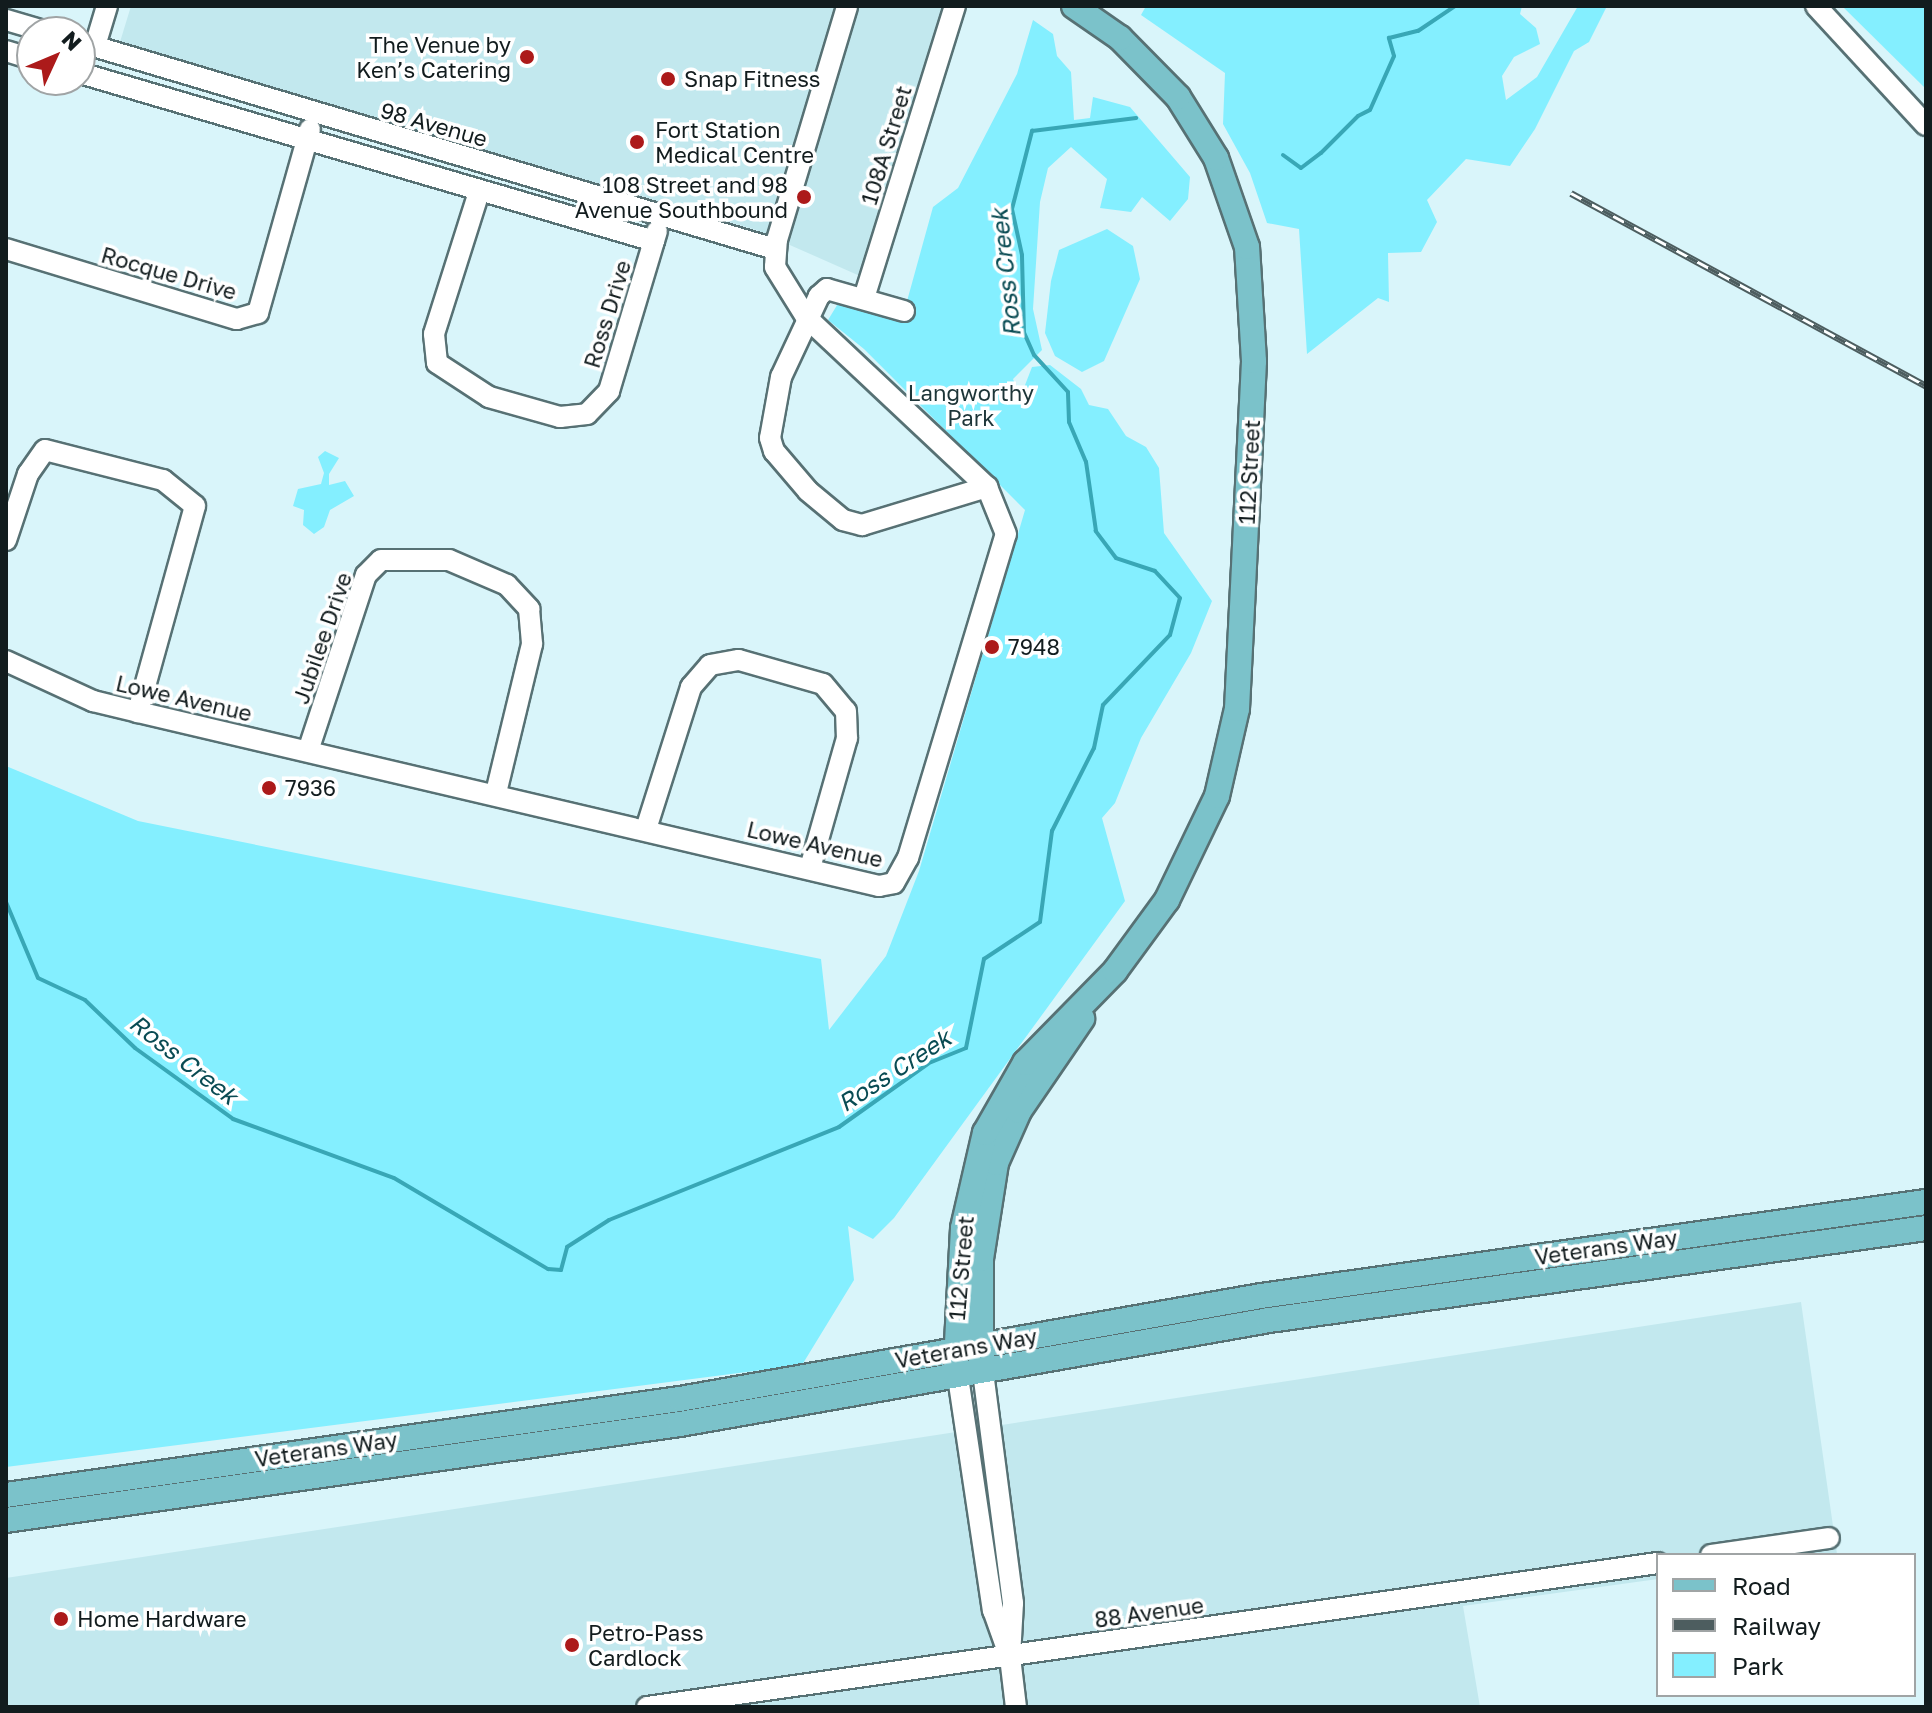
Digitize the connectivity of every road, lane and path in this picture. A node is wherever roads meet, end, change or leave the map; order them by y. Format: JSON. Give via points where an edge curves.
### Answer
{"nodes":[{"id":1,"x":107,"y":6,"type":"edge"},
{"id":2,"x":847,"y":6,"type":"edge"},
{"id":3,"x":955,"y":6,"type":"edge"},
{"id":4,"x":1074,"y":6,"type":"edge"},
{"id":5,"x":1816,"y":6,"type":"edge"},
{"id":6,"x":96,"y":28,"type":"edge"},
{"id":7,"x":96,"y":46,"type":"edge"},
{"id":8,"x":96,"y":78,"type":"edge"},
{"id":9,"x":315,"y":114,"type":"junction"},
{"id":10,"x":1926,"y":125,"type":"edge"},
{"id":11,"x":307,"y":141,"type":"junction"},
{"id":12,"x":479,"y":192,"type":"junction"},
{"id":13,"x":662,"y":216,"type":"junction"},
{"id":14,"x":654,"y":241,"type":"junction"},
{"id":15,"x":6,"y":249,"type":"edge"},
{"id":16,"x":775,"y":249,"type":"junction"},
{"id":17,"x":864,"y":298,"type":"junction"},
{"id":18,"x":904,"y":311,"type":"dead end"},
{"id":19,"x":806,"y":317,"type":"junction"},
{"id":20,"x":987,"y":487,"type":"junction"},
{"id":21,"x":6,"y":540,"type":"edge"},
{"id":22,"x":6,"y":661,"type":"edge"},
{"id":23,"x":138,"y":712,"type":"junction"},
{"id":24,"x":308,"y":751,"type":"junction"},
{"id":25,"x":496,"y":793,"type":"junction"},
{"id":26,"x":646,"y":829,"type":"junction"},
{"id":27,"x":810,"y":868,"type":"junction"},
{"id":28,"x":1115,"y":971,"type":"junction"},
{"id":29,"x":1926,"y":1202,"type":"edge"},
{"id":30,"x":1926,"y":1228,"type":"edge"},
{"id":31,"x":979,"y":1346,"type":"junction"},
{"id":32,"x":954,"y":1349,"type":"junction"},
{"id":33,"x":983,"y":1372,"type":"junction"},
{"id":34,"x":958,"y":1377,"type":"junction"},
{"id":35,"x":6,"y":1495,"type":"edge"},
{"id":36,"x":36,"y":1516,"type":"junction"},
{"id":37,"x":6,"y":1520,"type":"edge"},
{"id":38,"x":6,"y":1530,"type":"edge"},
{"id":39,"x":1829,"y":1538,"type":"dead end"},
{"id":40,"x":1725,"y":1553,"type":"edge"},
{"id":41,"x":1656,"y":1563,"type":"edge"},
{"id":42,"x":1010,"y":1657,"type":"junction"},
{"id":43,"x":647,"y":1707,"type":"edge"},
{"id":44,"x":1016,"y":1707,"type":"edge"}],
"edges":[{"from":1,"to":6,"type":"street"},
{"from":2,"to":16,"type":"street"},
{"from":3,"to":17,"type":"street","name":"108A Street"},
{"from":4,"to":28,"type":"main road","name":"112 Street","via":[[1162,77],[1216,158],[1247,247],[1254,315],[1240,675],[1231,740],[1196,847],[1161,910]]},
{"from":5,"to":10,"type":"street"},
{"from":7,"to":9,"type":"street","name":"98 Avenue"},
{"from":8,"to":11,"type":"street"},
{"from":9,"to":11,"type":"street","name":"Rocque Drive"},
{"from":9,"to":13,"type":"street","name":"98 Avenue"},
{"from":11,"to":12,"type":"street"},
{"from":11,"to":15,"type":"street","name":"Rocque Drive","via":[[258,313],[237,319]]},
{"from":12,"to":14,"type":"street"},
{"from":12,"to":14,"type":"street","name":"Ross Drive","via":[[434,334],[437,363],[489,397],[560,417],[587,414],[609,391]]},
{"from":13,"to":14,"type":"street","name":"Ross Drive"},
{"from":13,"to":16,"type":"street","name":"98 Avenue"},
{"from":16,"to":19,"type":"street","name":"Lowe Avenue","via":[[781,282]]},
{"from":17,"to":18,"type":"street"},
{"from":17,"to":19,"type":"street","via":[[827,289]]},
{"from":19,"to":20,"type":"street","name":"Lowe Avenue"},
{"from":19,"to":20,"type":"street","via":[[781,377],[770,438],[782,465],[808,491],[843,520],[862,525]]},
{"from":20,"to":27,"type":"street","name":"Lowe Avenue","via":[[1004,522],[1006,546],[906,865],[894,883],[884,886]]},
{"from":21,"to":23,"type":"street","via":[[28,474],[45,450],[163,480],[195,506]]},
{"from":22,"to":23,"type":"street","name":"Lowe Avenue","via":[[93,701]]},
{"from":23,"to":24,"type":"street","name":"Lowe Avenue"},
{"from":24,"to":25,"type":"street","name":"Lowe Avenue"},
{"from":24,"to":25,"type":"street","name":"Jubilee Drive","via":[[366,575],[381,560],[449,560],[507,585],[529,609],[532,644]]},
{"from":25,"to":26,"type":"street","name":"Lowe Avenue"},
{"from":26,"to":27,"type":"street","name":"Lowe Avenue"},
{"from":26,"to":27,"type":"street","via":[[691,687],[710,665],[739,660],[830,688],[848,719]]},
{"from":28,"to":31,"type":"main road","name":"112 Street","via":[[1033,1088],[996,1163],[981,1259]]},
{"from":28,"to":32,"type":"main road","name":"112 Street","via":[[1025,1063],[985,1133],[968,1191]]},
{"from":29,"to":31,"type":"main road","name":"Veterans Way","via":[[1261,1296]]},
{"from":30,"to":33,"type":"main road","name":"Veterans Way","via":[[1269,1320]]},
{"from":31,"to":32,"type":"main road","name":"Veterans Way"},
{"from":31,"to":33,"type":"main road","name":"112 Street"},
{"from":32,"to":34,"type":"main road","name":"112 Street"},
{"from":32,"to":35,"type":"main road","name":"Veterans Way","via":[[680,1399]]},
{"from":33,"to":34,"type":"main road","name":"Veterans Way"},
{"from":33,"to":42,"type":"street","name":"112 Street","via":[[1013,1603]]},
{"from":34,"to":36,"type":"main road","name":"Veterans Way","via":[[680,1424]]},
{"from":34,"to":42,"type":"street","name":"112 Street","via":[[993,1610]]},
{"from":36,"to":37,"type":"main road","name":"Veterans Way"},
{"from":36,"to":38,"type":"main road"},
{"from":39,"to":40,"type":"street"},
{"from":41,"to":42,"type":"street","name":"88 Avenue"},
{"from":42,"to":43,"type":"street","name":"88 Avenue"},
{"from":42,"to":44,"type":"street","name":"112 Street"}]}
